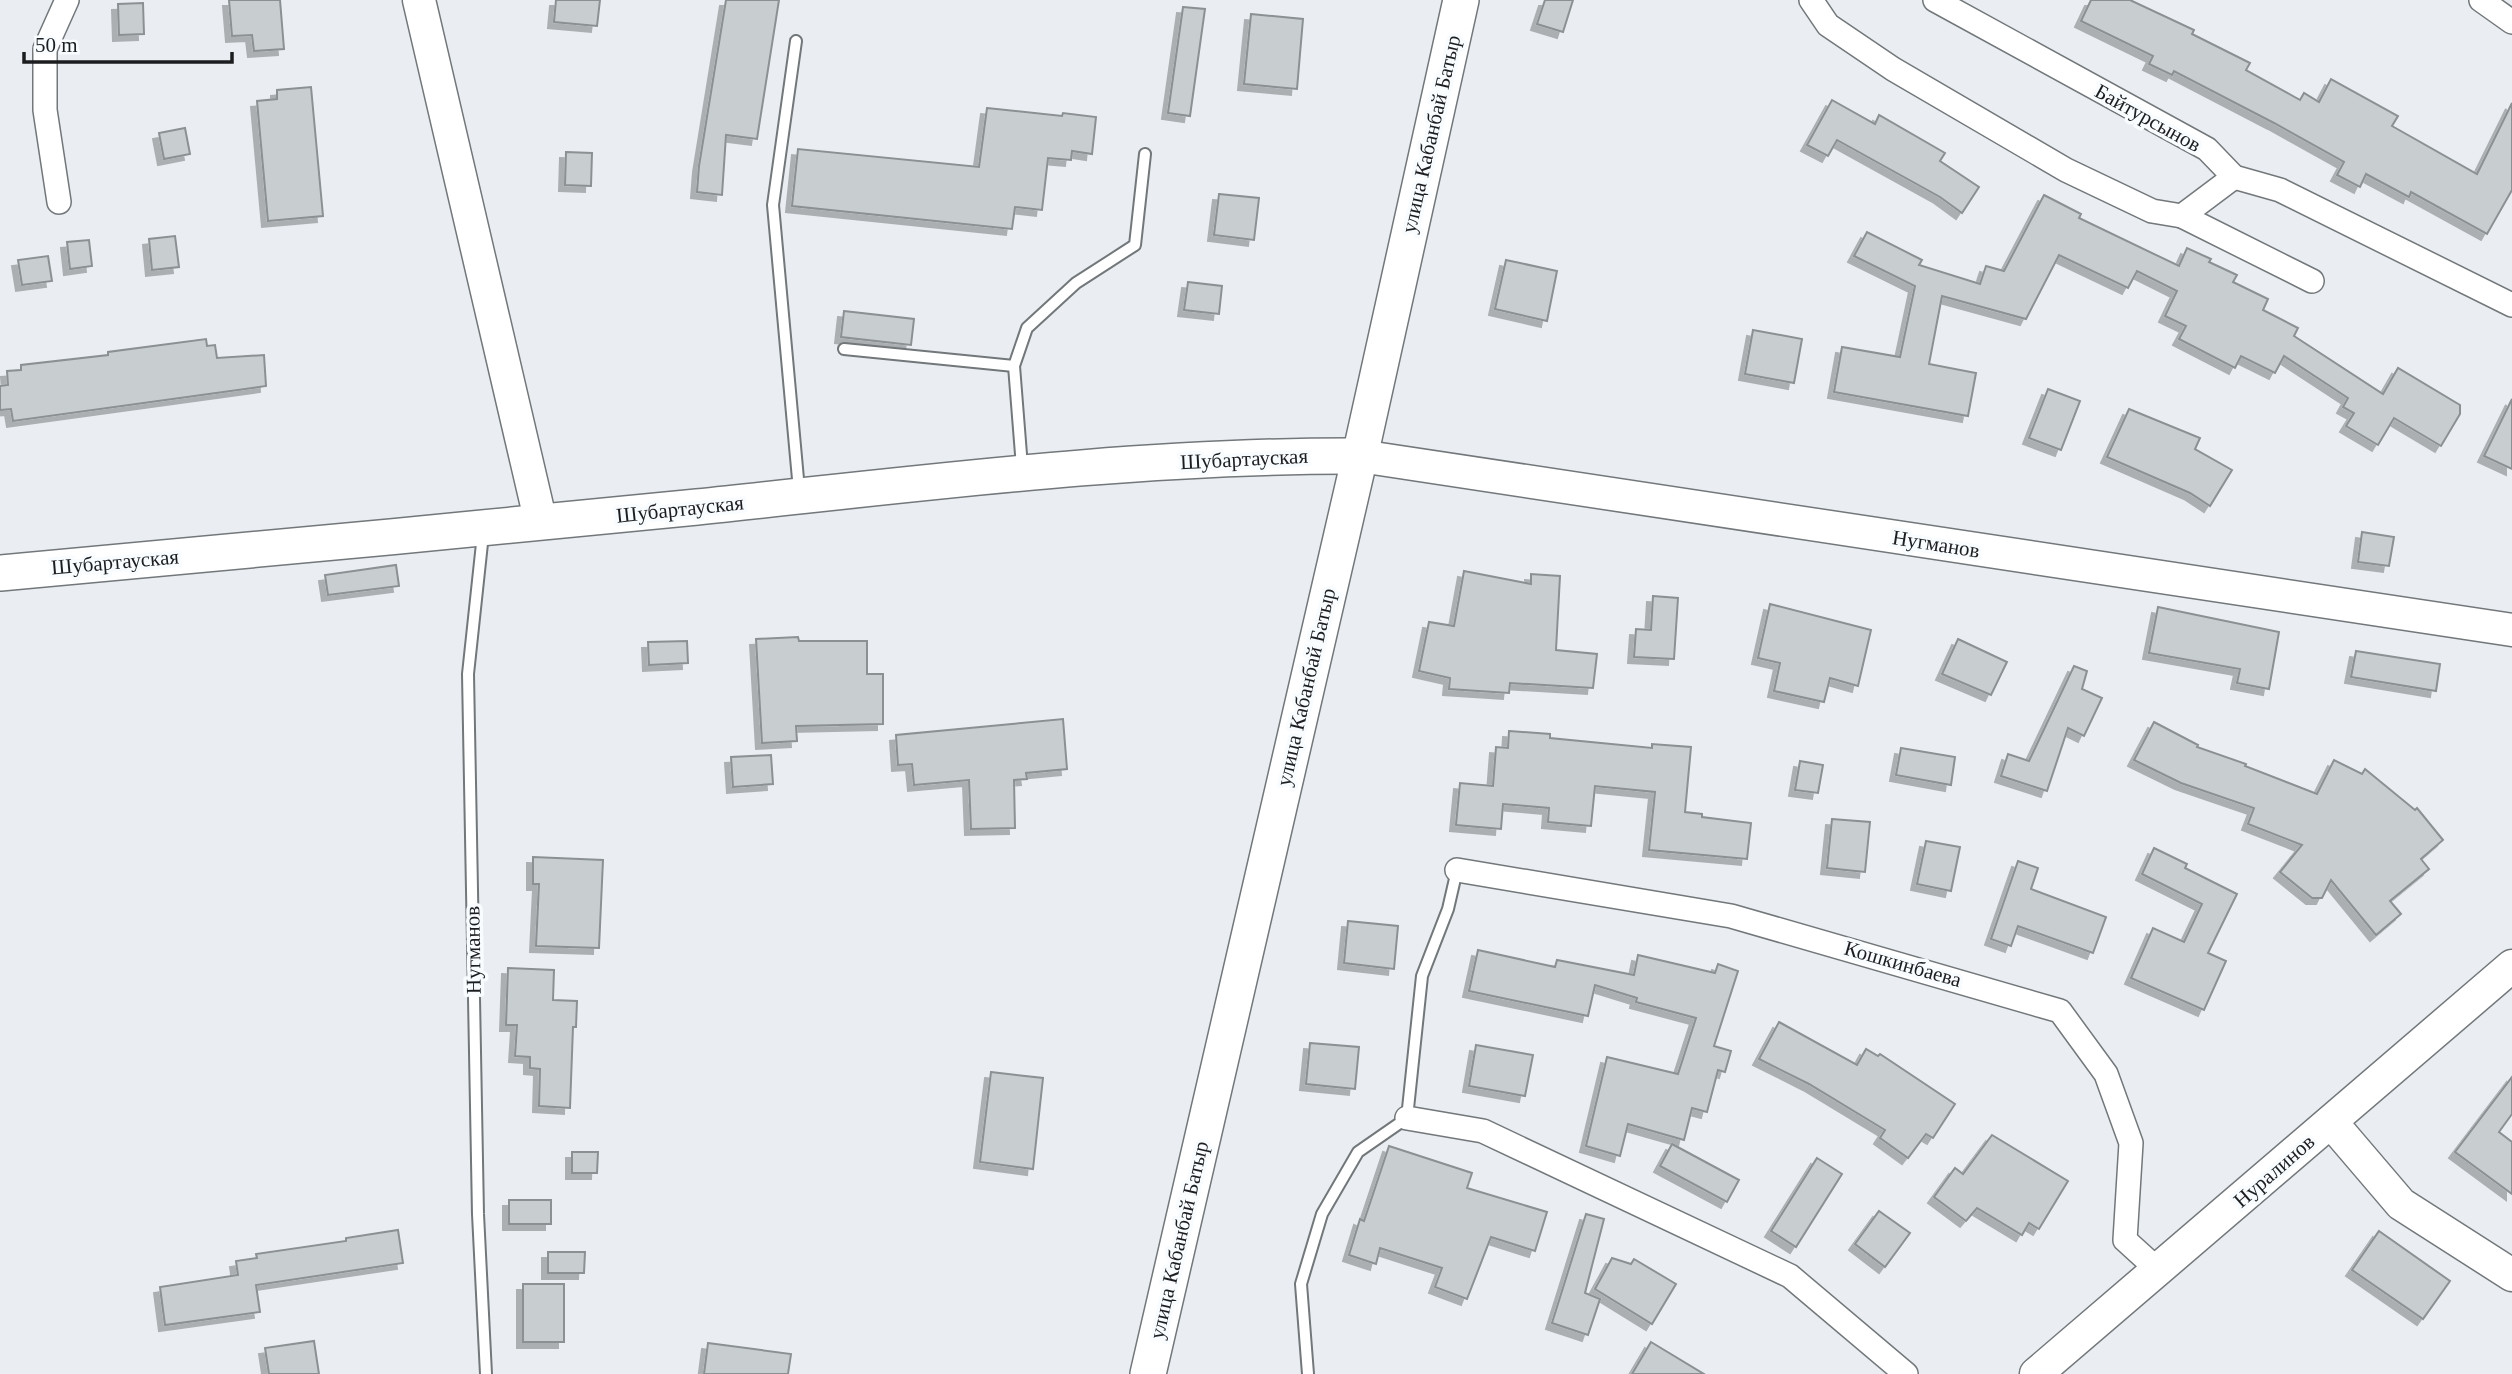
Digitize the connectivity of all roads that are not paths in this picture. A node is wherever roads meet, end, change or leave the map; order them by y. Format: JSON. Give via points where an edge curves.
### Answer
{"nodes":[{"id":1,"x":67,"y":0,"type":"edge"},
{"id":2,"x":419,"y":0,"type":"edge"},
{"id":3,"x":1461,"y":0,"type":"edge"},
{"id":4,"x":1811,"y":0,"type":"edge"},
{"id":5,"x":1935,"y":0,"type":"edge"},
{"id":6,"x":2481,"y":0,"type":"edge"},
{"id":7,"x":2512,"y":22,"type":"edge"},
{"id":8,"x":796,"y":41,"type":"dead end"},
{"id":9,"x":1145,"y":154,"type":"dead end"},
{"id":10,"x":2234,"y":177,"type":"junction"},
{"id":11,"x":59,"y":202,"type":"dead end"},
{"id":12,"x":2182,"y":215,"type":"junction"},
{"id":13,"x":2312,"y":281,"type":"dead end"},
{"id":14,"x":2512,"y":305,"type":"edge"},
{"id":15,"x":844,"y":349,"type":"dead end"},
{"id":16,"x":1014,"y":366,"type":"junction"},
{"id":17,"x":1360,"y":456,"type":"junction"},
{"id":18,"x":1023,"y":473,"type":"junction"},
{"id":19,"x":800,"y":496,"type":"junction"},
{"id":20,"x":541,"y":523,"type":"junction"},
{"id":21,"x":484,"y":527,"type":"junction"},
{"id":22,"x":0,"y":573,"type":"edge"},
{"id":23,"x":2512,"y":630,"type":"edge"},
{"id":24,"x":1457,"y":870,"type":"joint"},
{"id":25,"x":2512,"y":966,"type":"edge"},
{"id":26,"x":1406,"y":1118,"type":"junction"},
{"id":27,"x":2331,"y":1122,"type":"junction"},
{"id":28,"x":2158,"y":1270,"type":"junction"},
{"id":29,"x":2512,"y":1275,"type":"edge"},
{"id":30,"x":486,"y":1374,"type":"edge"},
{"id":31,"x":1148,"y":1374,"type":"edge"},
{"id":32,"x":1308,"y":1374,"type":"edge"},
{"id":33,"x":1906,"y":1374,"type":"edge"},
{"id":34,"x":2036,"y":1374,"type":"edge"}],
"edges":[{"from":1,"to":11,"type":"street","via":[[45,50],[45,110]]},
{"from":2,"to":20,"type":"main road"},
{"from":3,"to":17,"type":"main road","name":"улица Кабанбай Батыр"},
{"from":4,"to":12,"type":"street","via":[[1828,25],[1893,69],[2066,170],[2152,211]]},
{"from":5,"to":10,"type":"street","name":"Байтурсынов","via":[[2207,149]]},
{"from":6,"to":7,"type":"street"},
{"from":8,"to":19,"type":"lane","via":[[773,205]]},
{"from":9,"to":16,"type":"lane","via":[[1135,245],[1076,283],[1027,328]]},
{"from":10,"to":12,"type":"street"},
{"from":10,"to":14,"type":"street","via":[[2280,190]]},
{"from":12,"to":13,"type":"street"},
{"from":15,"to":16,"type":"lane"},
{"from":16,"to":18,"type":"lane"},
{"from":17,"to":18,"type":"main road","name":"Шубартауская","via":[[1261,456]]},
{"from":17,"to":23,"type":"main road","name":"Нугманов"},
{"from":17,"to":31,"type":"main road","name":"улица Кабанбай Батыр"},
{"from":18,"to":19,"type":"main road","name":"Шубартауская"},
{"from":19,"to":20,"type":"main road","name":"Шубартауская"},
{"from":20,"to":21,"type":"main road","name":"Шубартауская"},
{"from":21,"to":22,"type":"main road","name":"Шубартауская"},
{"from":21,"to":30,"type":"lane","name":"Нугманов","via":[[468,674],[478,1214]]},
{"from":24,"to":26,"type":"lane","via":[[1448,909],[1422,976]]},
{"from":24,"to":28,"type":"street","name":"Кошкинбаева","via":[[1731,916],[2060,1011],[2106,1074],[2131,1143],[2126,1240]]},
{"from":25,"to":27,"type":"main road","name":"Нуралинов"},
{"from":26,"to":32,"type":"lane","via":[[1358,1152],[1322,1214],[1301,1284]]},
{"from":26,"to":33,"type":"street","via":[[1483,1131],[1790,1276]]},
{"from":27,"to":28,"type":"main road","name":"Нуралинов"},
{"from":27,"to":29,"type":"main road","via":[[2401,1205]]},
{"from":28,"to":34,"type":"main road","name":"Нуралинов"}]}
